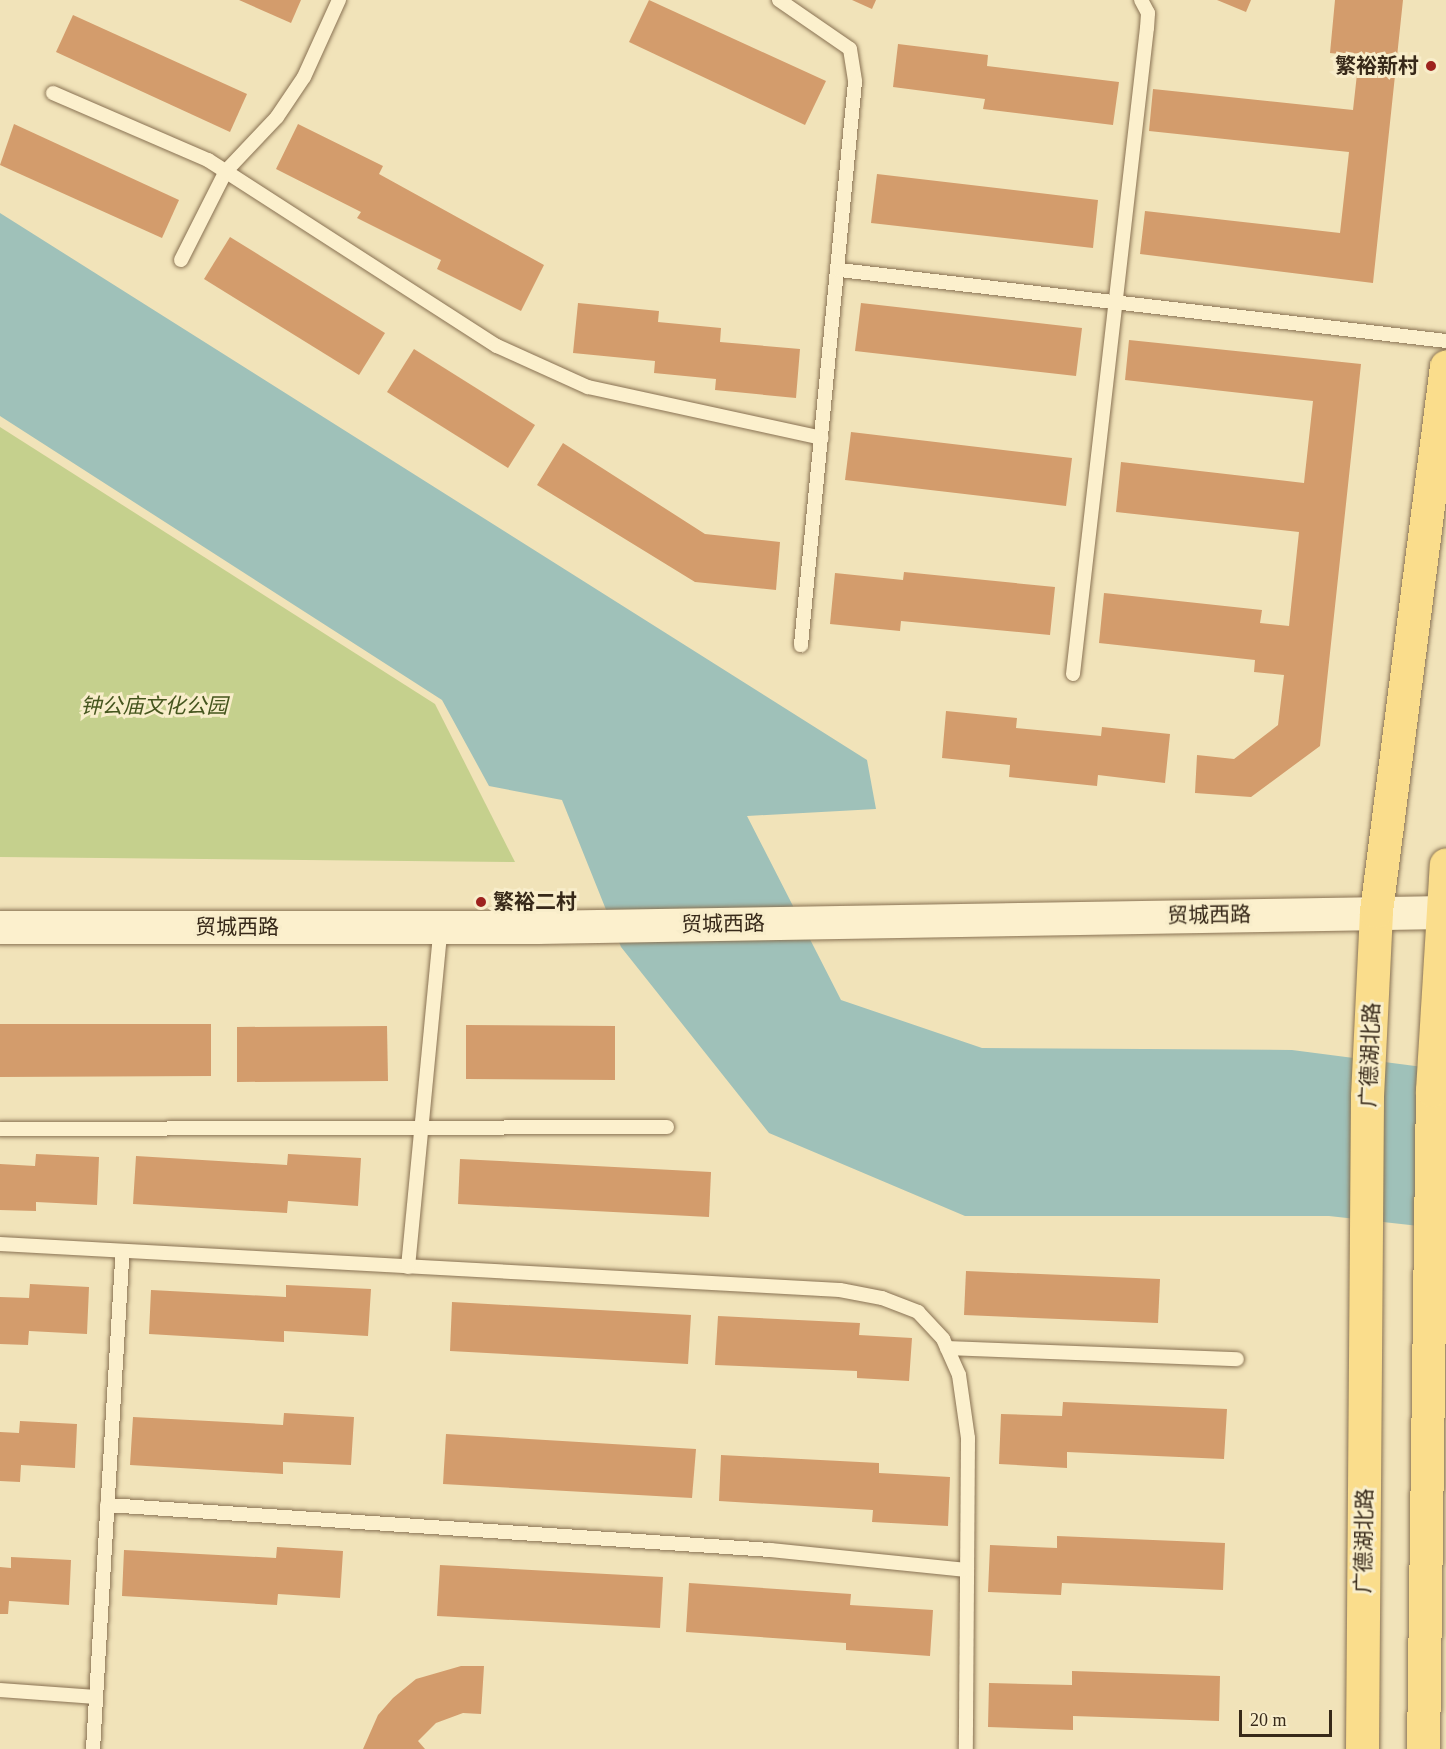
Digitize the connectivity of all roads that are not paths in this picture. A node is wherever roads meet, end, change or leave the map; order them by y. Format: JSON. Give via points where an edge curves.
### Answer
{"nodes":[{"id":1,"x":339,"y":0,"type":"edge"},
{"id":2,"x":779,"y":0,"type":"edge"},
{"id":3,"x":1141,"y":0,"type":"edge"},
{"id":4,"x":53,"y":93,"type":"dead end"},
{"id":5,"x":226,"y":171,"type":"junction"},
{"id":6,"x":181,"y":260,"type":"dead end"},
{"id":7,"x":840,"y":270,"type":"junction"},
{"id":8,"x":1112,"y":302,"type":"junction"},
{"id":9,"x":1446,"y":341,"type":"edge"},
{"id":10,"x":1446,"y":366,"type":"edge"},
{"id":11,"x":822,"y":438,"type":"junction"},
{"id":12,"x":801,"y":645,"type":"dead end"},
{"id":13,"x":1073,"y":674,"type":"dead end"},
{"id":14,"x":1446,"y":864,"type":"edge"},
{"id":15,"x":1376,"y":911,"type":"junction"},
{"id":16,"x":1443,"y":912,"type":"edge"},
{"id":17,"x":0,"y":927,"type":"edge"},
{"id":18,"x":441,"y":927,"type":"junction"},
{"id":19,"x":421,"y":1123,"type":"junction"},
{"id":20,"x":667,"y":1126,"type":"dead end"},
{"id":21,"x":0,"y":1128,"type":"edge"},
{"id":22,"x":0,"y":1244,"type":"edge"},
{"id":23,"x":123,"y":1251,"type":"junction"},
{"id":24,"x":408,"y":1266,"type":"junction"},
{"id":25,"x":947,"y":1348,"type":"junction"},
{"id":26,"x":1237,"y":1359,"type":"dead end"},
{"id":27,"x":107,"y":1505,"type":"junction"},
{"id":28,"x":967,"y":1570,"type":"junction"},
{"id":29,"x":0,"y":1690,"type":"edge"},
{"id":30,"x":96,"y":1696,"type":"junction"},
{"id":31,"x":93,"y":1749,"type":"edge"},
{"id":32,"x":966,"y":1749,"type":"edge"},
{"id":33,"x":1362,"y":1749,"type":"edge"},
{"id":34,"x":1423,"y":1749,"type":"edge"}],
"edges":[{"from":1,"to":5,"type":"lane","via":[[304,77],[277,117]]},
{"from":2,"to":7,"type":"lane","via":[[850,49],[855,82]]},
{"from":3,"to":8,"type":"lane","via":[[1148,13],[1147,28]]},
{"from":4,"to":5,"type":"lane"},
{"from":5,"to":6,"type":"lane"},
{"from":5,"to":11,"type":"lane","via":[[497,345],[588,387]]},
{"from":7,"to":8,"type":"lane"},
{"from":7,"to":11,"type":"lane"},
{"from":8,"to":9,"type":"lane"},
{"from":8,"to":13,"type":"lane"},
{"from":10,"to":15,"type":"main road","name":"广德湖北路"},
{"from":11,"to":12,"type":"lane"},
{"from":14,"to":16,"type":"main road"},
{"from":15,"to":16,"type":"main road","name":"贸城西路"},
{"from":15,"to":18,"type":"main road","name":"贸城西路"},
{"from":15,"to":33,"type":"main road","name":"广德湖北路","via":[[1368,1096]]},
{"from":16,"to":34,"type":"main road","via":[[1432,1090]]},
{"from":17,"to":18,"type":"main road","name":"贸城西路"},
{"from":18,"to":19,"type":"lane"},
{"from":19,"to":20,"type":"lane"},
{"from":19,"to":21,"type":"lane"},
{"from":19,"to":24,"type":"lane"},
{"from":22,"to":23,"type":"lane"},
{"from":23,"to":24,"type":"lane"},
{"from":23,"to":27,"type":"lane"},
{"from":24,"to":25,"type":"lane","via":[[840,1290],[882,1298],[918,1312]]},
{"from":25,"to":26,"type":"lane"},
{"from":25,"to":28,"type":"lane","via":[[959,1375],[968,1438]]},
{"from":27,"to":28,"type":"lane","via":[[770,1550]]},
{"from":27,"to":30,"type":"lane"},
{"from":28,"to":32,"type":"lane"},
{"from":29,"to":30,"type":"lane"},
{"from":30,"to":31,"type":"lane"}]}
